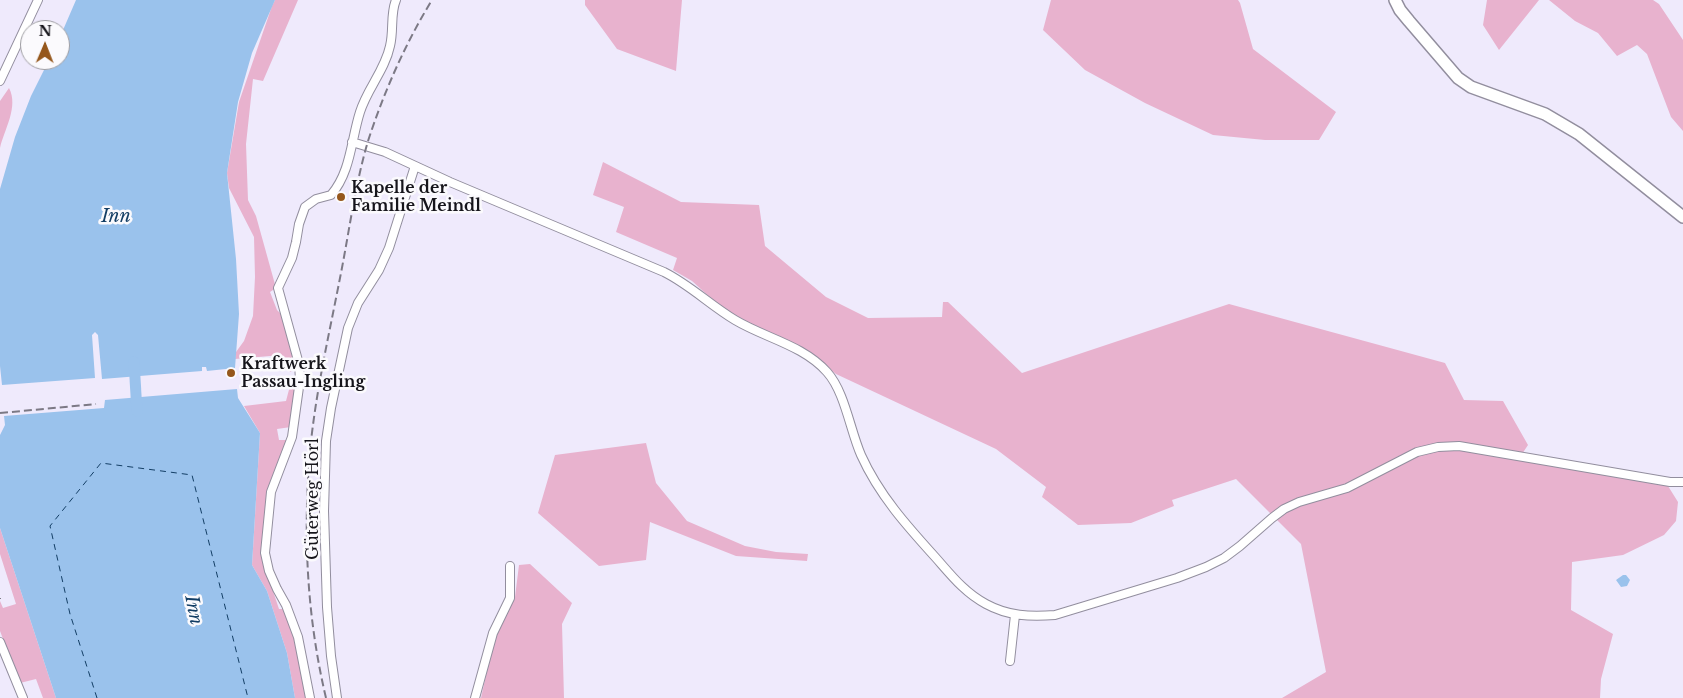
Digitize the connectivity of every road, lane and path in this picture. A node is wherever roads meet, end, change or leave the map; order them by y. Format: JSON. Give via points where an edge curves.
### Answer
{"nodes":[{"id":1,"x":38,"y":0,"type":"edge"},
{"id":2,"x":396,"y":0,"type":"edge"},
{"id":3,"x":1396,"y":0,"type":"edge"},
{"id":4,"x":0,"y":82,"type":"edge"},
{"id":5,"x":352,"y":142,"type":"junction"},
{"id":6,"x":415,"y":166,"type":"junction"},
{"id":7,"x":1683,"y":217,"type":"edge"},
{"id":8,"x":1683,"y":482,"type":"edge"},
{"id":9,"x":510,"y":566,"type":"dead end"},
{"id":10,"x":1015,"y":616,"type":"junction"},
{"id":11,"x":0,"y":642,"type":"edge"},
{"id":12,"x":1010,"y":661,"type":"dead end"},
{"id":13,"x":22,"y":698,"type":"edge"},
{"id":14,"x":310,"y":698,"type":"edge"},
{"id":15,"x":337,"y":698,"type":"edge"},
{"id":16,"x":475,"y":698,"type":"edge"}],
"edges":[{"from":1,"to":4,"type":"street"},
{"from":2,"to":5,"type":"street","via":[[390,48],[360,112]]},
{"from":3,"to":7,"type":"street","via":[[1400,10],[1458,78],[1470,87],[1545,114],[1579,134]]},
{"from":5,"to":6,"type":"street"},
{"from":5,"to":14,"type":"street","via":[[346,168],[334,191],[305,206],[292,258],[278,288],[300,380],[292,437],[271,492],[266,553],[269,571],[298,637]]},
{"from":6,"to":10,"type":"street","via":[[664,272],[737,321],[819,364],[833,379],[862,457],[885,499],[963,588],[985,604]]},
{"from":6,"to":15,"type":"street","name":"Güterweg Hörl","via":[[389,248],[358,303],[348,328],[326,441],[324,511],[328,607]]},
{"from":8,"to":10,"type":"street","via":[[1459,446],[1438,447],[1417,452],[1347,488],[1284,508],[1240,546],[1206,567],[1055,615]]},
{"from":9,"to":16,"type":"street","via":[[510,598],[493,633]]},
{"from":10,"to":12,"type":"street"},
{"from":11,"to":13,"type":"street"}]}
